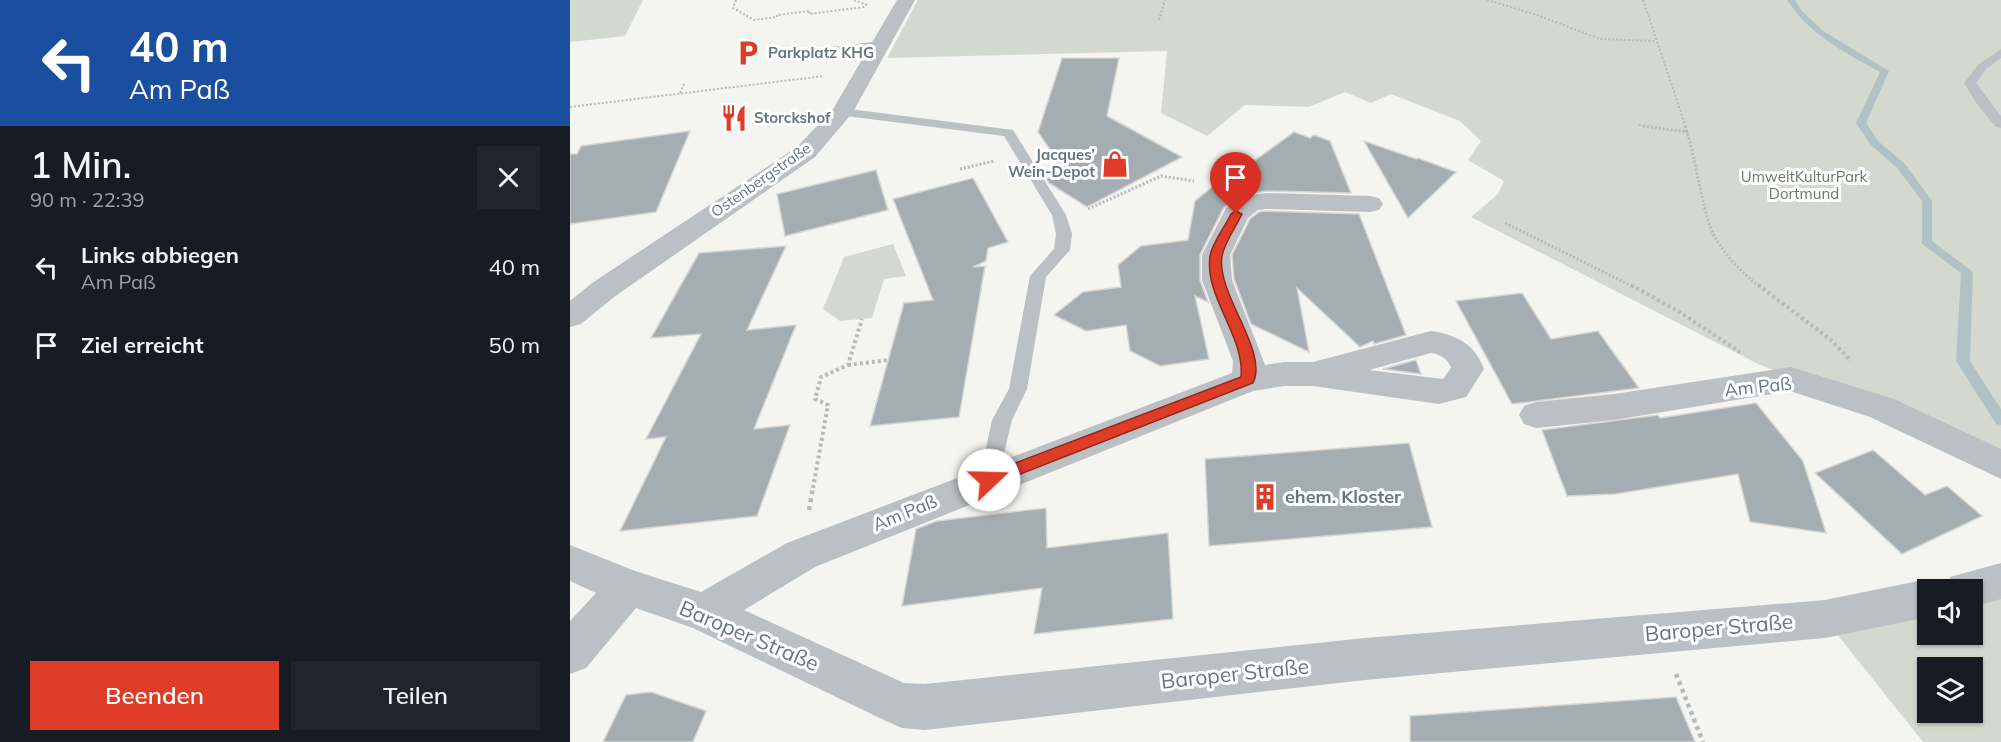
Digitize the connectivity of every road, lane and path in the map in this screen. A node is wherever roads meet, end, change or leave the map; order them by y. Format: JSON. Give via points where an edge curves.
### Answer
{"nodes":[{"id":1,"x":736,"y":0,"type":"edge"},
{"id":2,"x":854,"y":0,"type":"edge"},
{"id":3,"x":906,"y":0,"type":"edge"},
{"id":4,"x":1165,"y":0,"type":"edge"},
{"id":5,"x":1486,"y":0,"type":"edge"},
{"id":6,"x":1643,"y":0,"type":"edge"},
{"id":7,"x":870,"y":7,"type":"dead end"},
{"id":8,"x":829,"y":11,"type":"dead end"},
{"id":9,"x":810,"y":14,"type":"junction"},
{"id":10,"x":777,"y":17,"type":"junction"},
{"id":11,"x":1159,"y":20,"type":"dead end"},
{"id":12,"x":1655,"y":41,"type":"junction"},
{"id":13,"x":881,"y":44,"type":"junction"},
{"id":14,"x":831,"y":50,"type":"dead end"},
{"id":15,"x":2001,"y":52,"type":"edge"},
{"id":16,"x":867,"y":70,"type":"junction"},
{"id":17,"x":684,"y":84,"type":"dead end"},
{"id":18,"x":680,"y":93,"type":"junction"},
{"id":19,"x":570,"y":107,"type":"edge"},
{"id":20,"x":842,"y":112,"type":"junction"},
{"id":21,"x":2001,"y":124,"type":"edge"},
{"id":22,"x":1639,"y":125,"type":"dead end"},
{"id":23,"x":1688,"y":132,"type":"junction"},
{"id":24,"x":1194,"y":181,"type":"dead end"},
{"id":25,"x":1370,"y":204,"type":"dead end"},
{"id":26,"x":1081,"y":212,"type":"dead end"},
{"id":27,"x":1505,"y":223,"type":"dead end"},
{"id":28,"x":570,"y":317,"type":"edge"},
{"id":29,"x":862,"y":319,"type":"dead end"},
{"id":30,"x":888,"y":360,"type":"dead end"},
{"id":31,"x":848,"y":365,"type":"junction"},
{"id":32,"x":1313,"y":374,"type":"dead end"},
{"id":33,"x":1791,"y":379,"type":"junction"},
{"id":34,"x":1248,"y":380,"type":"junction"},
{"id":35,"x":1882,"y":408,"type":"junction"},
{"id":36,"x":1536,"y":415,"type":"dead end"},
{"id":37,"x":2001,"y":465,"type":"edge"},
{"id":38,"x":989,"y":480,"type":"junction"},
{"id":39,"x":801,"y":555,"type":"junction"},
{"id":40,"x":570,"y":563,"type":"edge"},
{"id":41,"x":2001,"y":581,"type":"edge"},
{"id":42,"x":1983,"y":586,"type":"edge"},
{"id":43,"x":628,"y":587,"type":"junction"},
{"id":44,"x":1917,"y":600,"type":"edge"},
{"id":45,"x":705,"y":614,"type":"junction"},
{"id":46,"x":570,"y":652,"type":"edge"},
{"id":47,"x":1674,"y":669,"type":"dead end"},
{"id":48,"x":1703,"y":742,"type":"edge"}],
"edges":[{"from":1,"to":10,"type":"path","via":[[733,8],[754,20]]},
{"from":2,"to":7,"type":"path"},
{"from":3,"to":13,"type":"street","name":"Ostenbergstraße"},
{"from":4,"to":11,"type":"path"},
{"from":5,"to":12,"type":"path","via":[[1600,39]]},
{"from":6,"to":12,"type":"path"},
{"from":8,"to":9,"type":"path"},
{"from":9,"to":10,"type":"path"},
{"from":9,"to":10,"type":"path","via":[[796,12]]},
{"from":12,"to":23,"type":"path"},
{"from":13,"to":14,"type":"lane"},
{"from":13,"to":16,"type":"street","name":"Ostenbergstraße"},
{"from":15,"to":21,"type":"lane","via":[[1970,83]]},
{"from":16,"to":18,"type":"path"},
{"from":16,"to":20,"type":"street","name":"Ostenbergstraße"},
{"from":17,"to":18,"type":"path"},
{"from":18,"to":19,"type":"path"},
{"from":20,"to":28,"type":"street","name":"Ostenbergstraße","via":[[806,152],[603,290]]},
{"from":20,"to":38,"type":"lane","via":[[1008,133],[1059,215],[1064,234],[1062,250],[1038,276],[1018,389],[1002,420]]},
{"from":22,"to":23,"type":"path"},
{"from":23,"to":35,"type":"path","via":[[1710,228],[1739,271],[1832,340],[1865,376]]},
{"from":24,"to":26,"type":"path","via":[[1161,176]]},
{"from":25,"to":34,"type":"street","via":[[1266,201],[1250,203],[1236,214],[1216,255],[1217,280],[1249,361]]},
{"from":27,"to":33,"type":"path","via":[[1602,269]]},
{"from":29,"to":31,"type":"path"},
{"from":30,"to":31,"type":"path"},
{"from":31,"to":39,"type":"path","via":[[821,377],[815,399],[828,405]]},
{"from":32,"to":34,"type":"street","name":"Am Paß"},
{"from":33,"to":35,"type":"street","name":"Am Paß"},
{"from":33,"to":36,"type":"street","name":"Am Paß"},
{"from":34,"to":38,"type":"street","name":"Am Paß"},
{"from":35,"to":37,"type":"street","name":"Am Paß"},
{"from":38,"to":39,"type":"street","name":"Am Paß"},
{"from":39,"to":45,"type":"street","name":"Am Paß"},
{"from":40,"to":43,"type":"street","name":"Baroper Straße"},
{"from":41,"to":42,"type":"street"},
{"from":43,"to":45,"type":"street","name":"Baroper Straße"},
{"from":43,"to":46,"type":"street"},
{"from":44,"to":45,"type":"street","name":"Baroper Straße","via":[[1826,619],[1365,659],[925,707],[902,705]]},
{"from":47,"to":48,"type":"path"}]}
